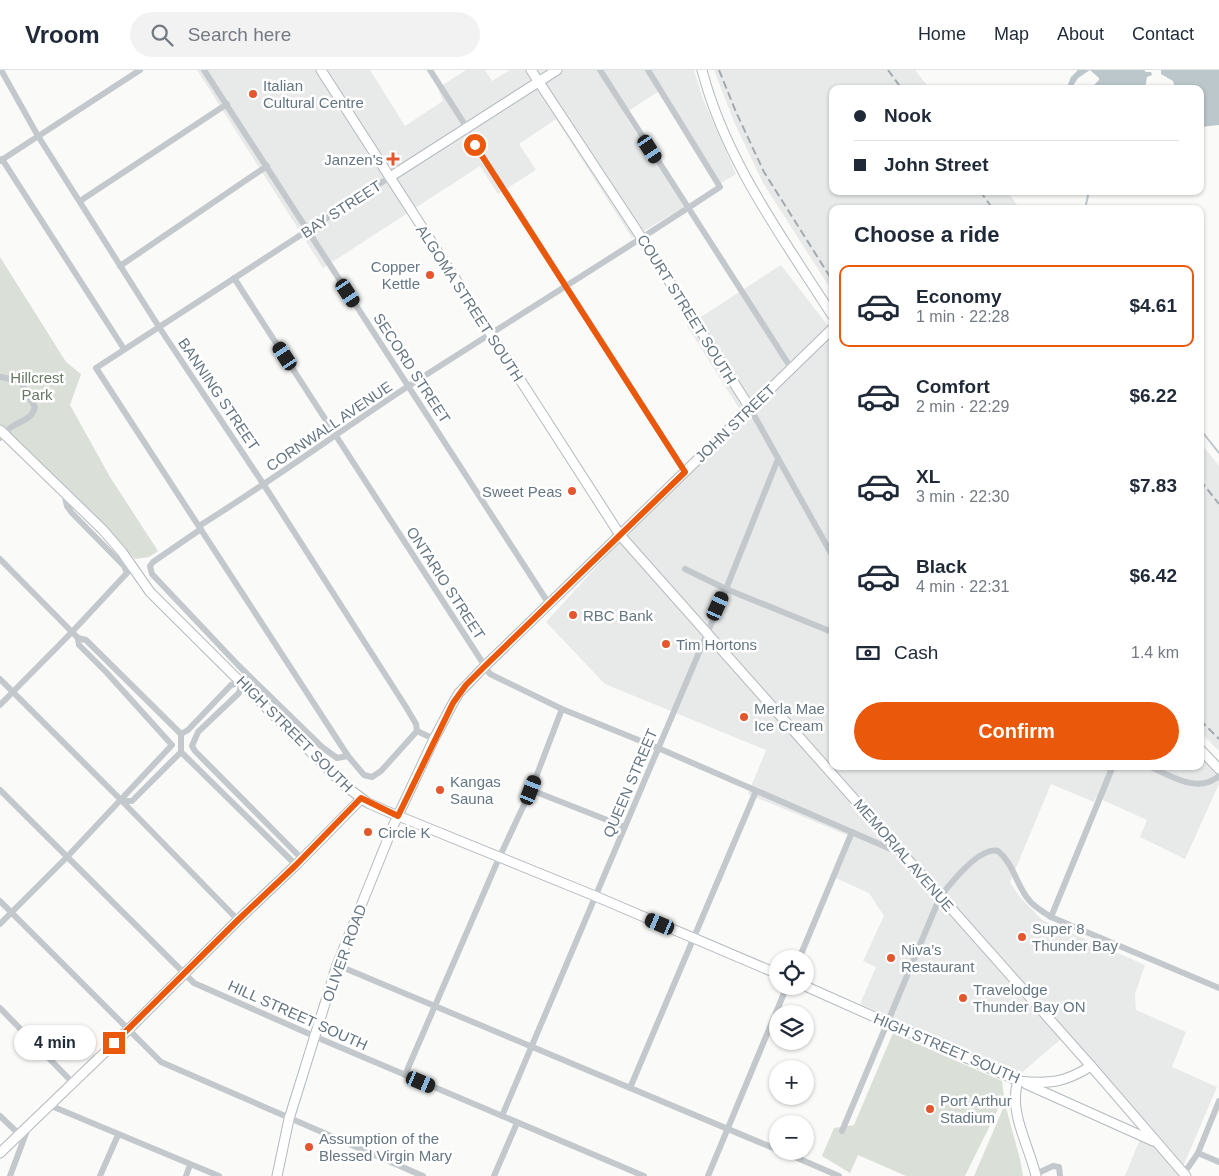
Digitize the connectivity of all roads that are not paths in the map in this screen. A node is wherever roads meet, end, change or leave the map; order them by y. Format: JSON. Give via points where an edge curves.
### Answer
{"nodes":[{"id":1,"x":1,"y":70,"type":"edge"},
{"id":2,"x":140,"y":70,"type":"edge"},
{"id":3,"x":204,"y":70,"type":"edge"},
{"id":4,"x":321,"y":70,"type":"edge"},
{"id":5,"x":430,"y":70,"type":"edge"},
{"id":6,"x":531,"y":70,"type":"edge"},
{"id":7,"x":557,"y":70,"type":"edge"},
{"id":8,"x":600,"y":70,"type":"edge"},
{"id":9,"x":648,"y":70,"type":"edge"},
{"id":10,"x":702,"y":70,"type":"edge"},
{"id":11,"x":539,"y":82,"type":"junction"},
{"id":12,"x":227,"y":104,"type":"junction"},
{"id":13,"x":466,"y":128,"type":"junction"},
{"id":14,"x":38,"y":136,"type":"junction"},
{"id":15,"x":1,"y":160,"type":"edge"},
{"id":16,"x":267,"y":166,"type":"junction"},
{"id":17,"x":390,"y":177,"type":"junction"},
{"id":18,"x":80,"y":201,"type":"junction"},
{"id":19,"x":688,"y":208,"type":"junction"},
{"id":20,"x":308,"y":230,"type":"junction"},
{"id":21,"x":641,"y":237,"type":"junction"},
{"id":22,"x":120,"y":266,"type":"junction"},
{"id":23,"x":234,"y":278,"type":"junction"},
{"id":24,"x":564,"y":286,"type":"junction"},
{"id":25,"x":829,"y":310,"type":"edge"},
{"id":26,"x":159,"y":327,"type":"junction"},
{"id":27,"x":829,"y":332,"type":"edge"},
{"id":28,"x":490,"y":334,"type":"junction"},
{"id":29,"x":124,"y":349,"type":"junction"},
{"id":30,"x":791,"y":368,"type":"junction"},
{"id":31,"x":0,"y":377,"type":"edge"},
{"id":32,"x":408,"y":386,"type":"junction"},
{"id":33,"x":750,"y":408,"type":"junction"},
{"id":34,"x":1,"y":434,"type":"edge"},
{"id":35,"x":335,"y":434,"type":"junction"},
{"id":36,"x":778,"y":459,"type":"junction"},
{"id":37,"x":685,"y":472,"type":"junction"},
{"id":38,"x":264,"y":485,"type":"junction"},
{"id":39,"x":64,"y":493,"type":"junction"},
{"id":40,"x":200,"y":528,"type":"junction"},
{"id":41,"x":620,"y":535,"type":"junction"},
{"id":42,"x":829,"y":549,"type":"edge"},
{"id":43,"x":0,"y":559,"type":"edge"},
{"id":44,"x":685,"y":568,"type":"dead end"},
{"id":45,"x":726,"y":589,"type":"junction"},
{"id":46,"x":549,"y":604,"type":"junction"},
{"id":47,"x":829,"y":631,"type":"edge"},
{"id":48,"x":72,"y":632,"type":"junction"},
{"id":49,"x":706,"y":634,"type":"junction"},
{"id":50,"x":78,"y":638,"type":"junction"},
{"id":51,"x":113,"y":666,"type":"junction"},
{"id":52,"x":485,"y":666,"type":"junction"},
{"id":53,"x":107,"y":672,"type":"junction"},
{"id":54,"x":0,"y":679,"type":"edge"},
{"id":55,"x":242,"y":682,"type":"junction"},
{"id":56,"x":12,"y":692,"type":"junction"},
{"id":57,"x":0,"y":705,"type":"edge"},
{"id":58,"x":562,"y":709,"type":"junction"},
{"id":59,"x":417,"y":731,"type":"junction"},
{"id":60,"x":181,"y":734,"type":"junction"},
{"id":61,"x":434,"y":739,"type":"junction"},
{"id":62,"x":658,"y":748,"type":"junction"},
{"id":63,"x":1204,"y":753,"type":"edge"},
{"id":64,"x":178,"y":754,"type":"junction"},
{"id":65,"x":348,"y":756,"type":"junction"},
{"id":66,"x":1219,"y":769,"type":"edge"},
{"id":67,"x":1111,"y":770,"type":"edge"},
{"id":68,"x":1159,"y":770,"type":"edge"},
{"id":69,"x":1219,"y":776,"type":"edge"},
{"id":70,"x":0,"y":790,"type":"edge"},
{"id":71,"x":531,"y":790,"type":"junction"},
{"id":72,"x":756,"y":791,"type":"junction"},
{"id":73,"x":361,"y":798,"type":"junction"},
{"id":74,"x":122,"y":801,"type":"junction"},
{"id":75,"x":398,"y":816,"type":"junction"},
{"id":76,"x":625,"y":827,"type":"junction"},
{"id":77,"x":852,"y":832,"type":"junction"},
{"id":78,"x":904,"y":854,"type":"junction"},
{"id":79,"x":67,"y":857,"type":"junction"},
{"id":80,"x":498,"y":858,"type":"junction"},
{"id":81,"x":299,"y":862,"type":"junction"},
{"id":82,"x":595,"y":896,"type":"junction"},
{"id":83,"x":940,"y":897,"type":"junction"},
{"id":84,"x":0,"y":901,"type":"edge"},
{"id":85,"x":12,"y":913,"type":"junction"},
{"id":86,"x":1051,"y":917,"type":"junction"},
{"id":87,"x":238,"y":920,"type":"junction"},
{"id":88,"x":0,"y":924,"type":"edge"},
{"id":89,"x":693,"y":938,"type":"junction"},
{"id":90,"x":803,"y":950,"type":"edge"},
{"id":91,"x":337,"y":964,"type":"junction"},
{"id":92,"x":769,"y":970,"type":"edge"},
{"id":93,"x":184,"y":974,"type":"junction"},
{"id":94,"x":1219,"y":988,"type":"edge"},
{"id":95,"x":814,"y":990,"type":"edge"},
{"id":96,"x":783,"y":995,"type":"edge"},
{"id":97,"x":435,"y":1005,"type":"junction"},
{"id":98,"x":0,"y":1008,"type":"edge"},
{"id":99,"x":888,"y":1022,"type":"junction"},
{"id":100,"x":128,"y":1030,"type":"junction"},
{"id":101,"x":314,"y":1036,"type":"junction"},
{"id":102,"x":532,"y":1046,"type":"junction"},
{"id":103,"x":1092,"y":1066,"type":"junction"},
{"id":104,"x":405,"y":1075,"type":"junction"},
{"id":105,"x":1018,"y":1081,"type":"junction"},
{"id":106,"x":73,"y":1083,"type":"junction"},
{"id":107,"x":630,"y":1088,"type":"junction"},
{"id":108,"x":1219,"y":1101,"type":"edge"},
{"id":109,"x":49,"y":1105,"type":"junction"},
{"id":110,"x":0,"y":1116,"type":"edge"},
{"id":111,"x":502,"y":1116,"type":"junction"},
{"id":112,"x":289,"y":1119,"type":"junction"},
{"id":113,"x":517,"y":1123,"type":"junction"},
{"id":114,"x":29,"y":1124,"type":"junction"},
{"id":115,"x":728,"y":1129,"type":"junction"},
{"id":116,"x":842,"y":1131,"type":"dead end"},
{"id":117,"x":19,"y":1134,"type":"junction"},
{"id":118,"x":118,"y":1135,"type":"junction"},
{"id":119,"x":1156,"y":1142,"type":"junction"},
{"id":120,"x":769,"y":1146,"type":"edge"},
{"id":121,"x":0,"y":1153,"type":"edge"},
{"id":122,"x":1198,"y":1153,"type":"junction"},
{"id":123,"x":802,"y":1160,"type":"edge"},
{"id":124,"x":1219,"y":1162,"type":"edge"},
{"id":125,"x":190,"y":1164,"type":"junction"},
{"id":126,"x":1036,"y":1175,"type":"edge"},
{"id":127,"x":1184,"y":1175,"type":"edge"},
{"id":128,"x":10,"y":1176,"type":"edge"},
{"id":129,"x":100,"y":1176,"type":"edge"},
{"id":130,"x":186,"y":1176,"type":"edge"},
{"id":131,"x":219,"y":1176,"type":"edge"},
{"id":132,"x":277,"y":1176,"type":"edge"},
{"id":133,"x":423,"y":1176,"type":"edge"},
{"id":134,"x":494,"y":1176,"type":"edge"},
{"id":135,"x":644,"y":1176,"type":"edge"},
{"id":136,"x":708,"y":1176,"type":"edge"},
{"id":137,"x":839,"y":1176,"type":"edge"},
{"id":138,"x":1060,"y":1176,"type":"edge"}],
"edges":[{"from":1,"to":14,"type":"street","name":"BANNING STREET"},
{"from":2,"to":14,"type":"street"},
{"from":3,"to":12,"type":"street","name":"SECORD STREET"},
{"from":4,"to":17,"type":"main road","name":"ALGOMA STREET SOUTH"},
{"from":5,"to":13,"type":"street"},
{"from":6,"to":11,"type":"main road","name":"COURT STREET SOUTH"},
{"from":7,"to":11,"type":"main road","name":"BAY STREET"},
{"from":8,"to":19,"type":"street"},
{"from":9,"to":19,"type":"street","name":"CORNWALL AVENUE","via":[[719,182],[720,187]]},
{"from":10,"to":25,"type":"main road","via":[[739,164]]},
{"from":11,"to":13,"type":"main road","name":"BAY STREET"},
{"from":11,"to":21,"type":"main road","name":"COURT STREET SOUTH"},
{"from":12,"to":16,"type":"street","name":"SECORD STREET"},
{"from":12,"to":18,"type":"street"},
{"from":13,"to":17,"type":"main road","name":"BAY STREET"},
{"from":13,"to":24,"type":"street"},
{"from":14,"to":15,"type":"street"},
{"from":14,"to":18,"type":"street","name":"BANNING STREET"},
{"from":15,"to":29,"type":"street"},
{"from":16,"to":20,"type":"street","name":"SECORD STREET"},
{"from":16,"to":22,"type":"street"},
{"from":17,"to":20,"type":"street","name":"BAY STREET"},
{"from":17,"to":28,"type":"main road","name":"ALGOMA STREET SOUTH"},
{"from":18,"to":22,"type":"street","name":"BANNING STREET"},
{"from":19,"to":21,"type":"street","name":"CORNWALL AVENUE"},
{"from":19,"to":30,"type":"street"},
{"from":20,"to":23,"type":"street","name":"BAY STREET"},
{"from":20,"to":32,"type":"street","name":"SECORD STREET"},
{"from":21,"to":24,"type":"street","name":"CORNWALL AVENUE"},
{"from":21,"to":33,"type":"main road","name":"COURT STREET SOUTH"},
{"from":22,"to":26,"type":"street","name":"BANNING STREET"},
{"from":23,"to":26,"type":"street","name":"BAY STREET"},
{"from":23,"to":35,"type":"street","name":"ONTARIO STREET"},
{"from":24,"to":28,"type":"street","name":"CORNWALL AVENUE"},
{"from":24,"to":37,"type":"street"},
{"from":26,"to":29,"type":"street","name":"BAY STREET"},
{"from":26,"to":38,"type":"street","name":"BANNING STREET"},
{"from":27,"to":30,"type":"main road","name":"JOHN STREET"},
{"from":28,"to":32,"type":"street","name":"CORNWALL AVENUE"},
{"from":28,"to":41,"type":"main road","name":"ALGOMA STREET SOUTH"},
{"from":29,"to":40,"type":"street","name":"BAY STREET","via":[[96,368]]},
{"from":30,"to":33,"type":"main road","name":"JOHN STREET"},
{"from":31,"to":34,"type":"street","via":[[20,381],[35,407],[28,419]]},
{"from":32,"to":35,"type":"street","name":"CORNWALL AVENUE"},
{"from":32,"to":46,"type":"street","name":"SECORD STREET"},
{"from":33,"to":36,"type":"street","name":"COURT STREET SOUTH"},
{"from":33,"to":37,"type":"main road","name":"JOHN STREET"},
{"from":34,"to":39,"type":"main road","name":"HIGH STREET SOUTH"},
{"from":35,"to":38,"type":"street","name":"CORNWALL AVENUE"},
{"from":35,"to":52,"type":"street","name":"ONTARIO STREET"},
{"from":36,"to":42,"type":"street","name":"COURT STREET SOUTH"},
{"from":36,"to":45,"type":"street","name":"QUEEN STREET"},
{"from":37,"to":41,"type":"main road","name":"JOHN STREET"},
{"from":38,"to":40,"type":"street","name":"CORNWALL AVENUE"},
{"from":38,"to":59,"type":"street","name":"BANNING STREET","via":[[416,724]]},
{"from":39,"to":48,"type":"street","via":[[72,513],[126,570],[125,576]]},
{"from":39,"to":55,"type":"main road","name":"HIGH STREET SOUTH","via":[[103,530],[150,592]]},
{"from":40,"to":65,"type":"street"},
{"from":40,"to":65,"type":"street","name":"CORNWALL AVENUE","via":[[152,562],[152,574],[322,747],[337,758]]},
{"from":41,"to":46,"type":"main road","name":"JOHN STREET"},
{"from":41,"to":49,"type":"main road","name":"MEMORIAL AVENUE"},
{"from":43,"to":48,"type":"street"},
{"from":44,"to":45,"type":"street"},
{"from":45,"to":47,"type":"street"},
{"from":45,"to":49,"type":"street","name":"QUEEN STREET"},
{"from":46,"to":52,"type":"main road","name":"JOHN STREET"},
{"from":48,"to":50,"type":"street"},
{"from":48,"to":56,"type":"street"},
{"from":49,"to":62,"type":"street","name":"QUEEN STREET"},
{"from":49,"to":78,"type":"main road","name":"MEMORIAL AVENUE"},
{"from":50,"to":51,"type":"street","via":[[86,640]]},
{"from":50,"to":53,"type":"street","via":[[79,645]]},
{"from":51,"to":53,"type":"street"},
{"from":51,"to":60,"type":"street"},
{"from":52,"to":58,"type":"street","name":"ONTARIO STREET","via":[[490,674]]},
{"from":52,"to":61,"type":"main road","name":"JOHN STREET","via":[[460,693]]},
{"from":53,"to":74,"type":"street","via":[[172,745]]},
{"from":54,"to":56,"type":"street"},
{"from":55,"to":60,"type":"street","via":[[231,685]]},
{"from":55,"to":73,"type":"main road","name":"HIGH STREET SOUTH","via":[[344,785]]},
{"from":55,"to":81,"type":"street","via":[[238,693],[198,732],[192,746]]},
{"from":56,"to":57,"type":"street"},
{"from":56,"to":74,"type":"street"},
{"from":58,"to":62,"type":"street","name":"ONTARIO STREET"},
{"from":58,"to":71,"type":"street"},
{"from":59,"to":61,"type":"street"},
{"from":59,"to":65,"type":"street","via":[[372,777],[364,775]]},
{"from":60,"to":64,"type":"street"},
{"from":61,"to":75,"type":"main road","name":"OLIVER ROAD"},
{"from":62,"to":72,"type":"street","name":"ONTARIO STREET"},
{"from":62,"to":76,"type":"street","name":"QUEEN STREET"},
{"from":63,"to":66,"type":"main road"},
{"from":64,"to":74,"type":"street","via":[[132,801]]},
{"from":64,"to":81,"type":"street"},
{"from":67,"to":86,"type":"street"},
{"from":68,"to":69,"type":"street","via":[[1195,784],[1207,783]]},
{"from":70,"to":79,"type":"street","name":"HILL STREET SOUTH"},
{"from":71,"to":76,"type":"street"},
{"from":71,"to":80,"type":"street"},
{"from":72,"to":77,"type":"street","name":"ONTARIO STREET"},
{"from":72,"to":89,"type":"street"},
{"from":73,"to":75,"type":"main road","name":"HIGH STREET SOUTH"},
{"from":73,"to":81,"type":"main road"},
{"from":74,"to":79,"type":"street"},
{"from":74,"to":87,"type":"street"},
{"from":75,"to":80,"type":"main road","name":"HIGH STREET SOUTH"},
{"from":75,"to":91,"type":"main road","name":"OLIVER ROAD"},
{"from":76,"to":82,"type":"street","name":"QUEEN STREET"},
{"from":77,"to":78,"type":"street","name":"ONTARIO STREET"},
{"from":77,"to":90,"type":"street"},
{"from":78,"to":83,"type":"main road","name":"MEMORIAL AVENUE"},
{"from":79,"to":85,"type":"street"},
{"from":79,"to":93,"type":"street","name":"HILL STREET SOUTH"},
{"from":80,"to":82,"type":"main road","name":"HIGH STREET SOUTH"},
{"from":80,"to":97,"type":"street"},
{"from":81,"to":87,"type":"main road"},
{"from":82,"to":89,"type":"main road","name":"HIGH STREET SOUTH"},
{"from":82,"to":102,"type":"street","name":"QUEEN STREET"},
{"from":83,"to":86,"type":"street","via":[[974,862],[989,851],[998,851],[1009,863],[1029,901]]},
{"from":83,"to":99,"type":"street"},
{"from":83,"to":103,"type":"main road","name":"MEMORIAL AVENUE"},
{"from":84,"to":85,"type":"street"},
{"from":85,"to":88,"type":"street"},
{"from":85,"to":100,"type":"street"},
{"from":86,"to":94,"type":"street"},
{"from":87,"to":93,"type":"main road"},
{"from":89,"to":92,"type":"main road","name":"HIGH STREET SOUTH"},
{"from":89,"to":107,"type":"street"},
{"from":91,"to":97,"type":"street"},
{"from":91,"to":101,"type":"main road","name":"OLIVER ROAD"},
{"from":93,"to":100,"type":"main road"},
{"from":93,"to":101,"type":"street","name":"HILL STREET SOUTH","via":[[194,984]]},
{"from":95,"to":99,"type":"main road","name":"HIGH STREET SOUTH"},
{"from":96,"to":115,"type":"street"},
{"from":97,"to":102,"type":"street"},
{"from":97,"to":104,"type":"street"},
{"from":98,"to":106,"type":"street"},
{"from":99,"to":105,"type":"main road","name":"HIGH STREET SOUTH"},
{"from":99,"to":116,"type":"street"},
{"from":100,"to":106,"type":"main road"},
{"from":100,"to":112,"type":"street","via":[[161,1062]]},
{"from":101,"to":104,"type":"street","name":"HILL STREET SOUTH"},
{"from":101,"to":112,"type":"main road","name":"OLIVER ROAD"},
{"from":102,"to":107,"type":"street"},
{"from":102,"to":111,"type":"street","name":"QUEEN STREET"},
{"from":103,"to":105,"type":"main road","name":"HIGH STREET SOUTH","via":[[1059,1082]]},
{"from":103,"to":119,"type":"main road","name":"MEMORIAL AVENUE"},
{"from":104,"to":111,"type":"street","name":"HILL STREET SOUTH"},
{"from":105,"to":119,"type":"main road"},
{"from":105,"to":126,"type":"main road","via":[[1017,1112]]},
{"from":106,"to":109,"type":"main road"},
{"from":107,"to":115,"type":"street"},
{"from":108,"to":122,"type":"street"},
{"from":109,"to":114,"type":"main road"},
{"from":109,"to":118,"type":"street"},
{"from":110,"to":117,"type":"street"},
{"from":111,"to":113,"type":"street","name":"HILL STREET SOUTH"},
{"from":112,"to":132,"type":"main road","name":"OLIVER ROAD"},
{"from":112,"to":133,"type":"street"},
{"from":113,"to":134,"type":"street"},
{"from":113,"to":135,"type":"street","name":"HILL STREET SOUTH"},
{"from":114,"to":117,"type":"main road"},
{"from":114,"to":128,"type":"street"},
{"from":115,"to":120,"type":"street"},
{"from":115,"to":136,"type":"street"},
{"from":117,"to":121,"type":"main road"},
{"from":118,"to":125,"type":"street"},
{"from":118,"to":129,"type":"street"},
{"from":119,"to":127,"type":"main road","name":"MEMORIAL AVENUE"},
{"from":122,"to":124,"type":"street"},
{"from":122,"to":127,"type":"street"},
{"from":123,"to":137,"type":"street"},
{"from":125,"to":130,"type":"street"},
{"from":125,"to":131,"type":"street"},
{"from":126,"to":138,"type":"street","via":[[1053,1166],[1059,1168]]}]}
